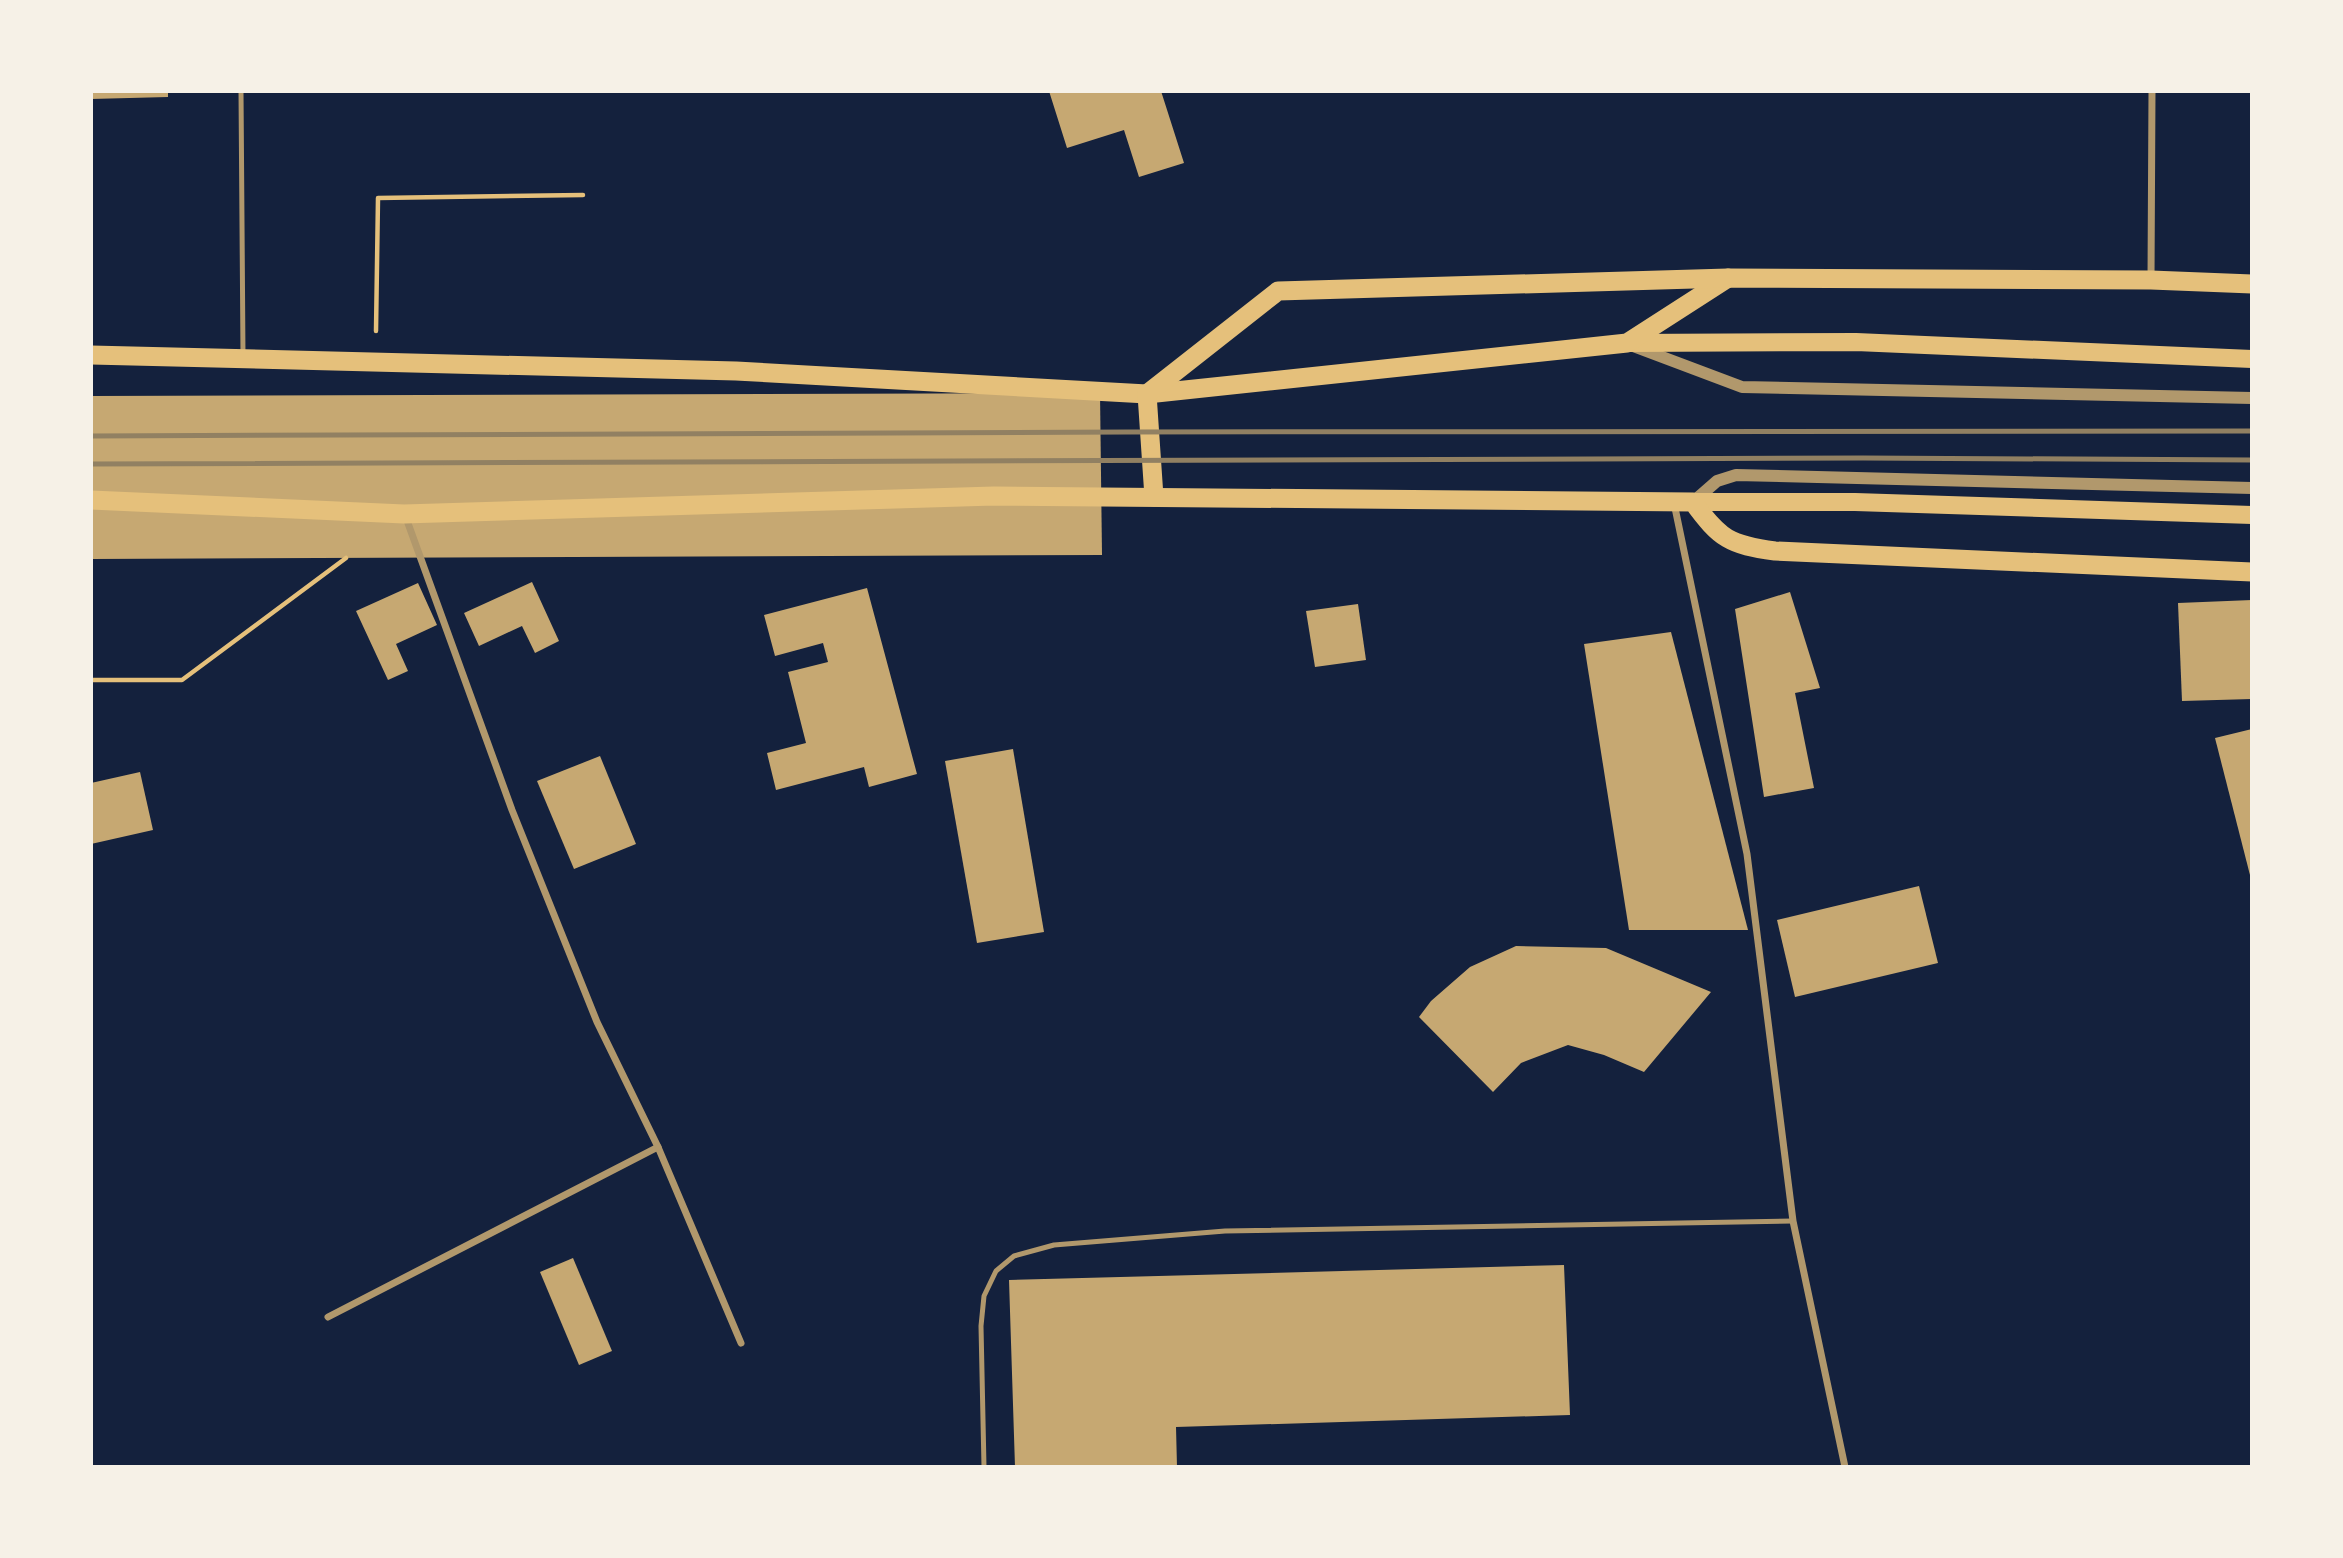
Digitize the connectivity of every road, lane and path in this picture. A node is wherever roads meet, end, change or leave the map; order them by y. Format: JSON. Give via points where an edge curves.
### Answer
{"nodes":[{"id":1,"x":241,"y":91,"type":"edge"},
{"id":2,"x":2152,"y":91,"type":"edge"},
{"id":3,"x":583,"y":195,"type":"dead end"},
{"id":4,"x":1728,"y":278,"type":"junction"},
{"id":5,"x":2151,"y":280,"type":"junction"},
{"id":6,"x":2252,"y":284,"type":"edge"},
{"id":7,"x":376,"y":343,"type":"dead end"},
{"id":8,"x":1627,"y":343,"type":"junction"},
{"id":9,"x":91,"y":355,"type":"edge"},
{"id":10,"x":243,"y":358,"type":"junction"},
{"id":11,"x":2252,"y":359,"type":"edge"},
{"id":12,"x":1147,"y":394,"type":"junction"},
{"id":13,"x":2252,"y":398,"type":"edge"},
{"id":14,"x":2252,"y":488,"type":"edge"},
{"id":15,"x":1154,"y":497,"type":"junction"},
{"id":16,"x":91,"y":500,"type":"edge"},
{"id":17,"x":1683,"y":502,"type":"junction"},
{"id":18,"x":404,"y":514,"type":"junction"},
{"id":19,"x":2252,"y":515,"type":"edge"},
{"id":20,"x":346,"y":558,"type":"dead end"},
{"id":21,"x":2252,"y":572,"type":"edge"},
{"id":22,"x":91,"y":680,"type":"edge"},
{"id":23,"x":658,"y":1147,"type":"junction"},
{"id":24,"x":1793,"y":1220,"type":"junction"},
{"id":25,"x":328,"y":1317,"type":"dead end"},
{"id":26,"x":741,"y":1343,"type":"dead end"},
{"id":27,"x":984,"y":1467,"type":"edge"},
{"id":28,"x":1845,"y":1467,"type":"edge"}],
"edges":[{"from":1,"to":10,"type":"lane"},
{"from":2,"to":5,"type":"street"},
{"from":3,"to":7,"type":"path","via":[[378,198]]},
{"from":4,"to":5,"type":"highway"},
{"from":4,"to":8,"type":"highway"},
{"from":4,"to":12,"type":"highway","via":[[1278,291]]},
{"from":5,"to":6,"type":"highway"},
{"from":8,"to":11,"type":"main road","via":[[1856,342]]},
{"from":8,"to":12,"type":"highway"},
{"from":8,"to":13,"type":"street","via":[[1742,387]]},
{"from":9,"to":10,"type":"highway"},
{"from":10,"to":12,"type":"highway","via":[[736,371]]},
{"from":12,"to":15,"type":"highway"},
{"from":14,"to":17,"type":"street","via":[[1736,475]]},
{"from":15,"to":17,"type":"highway"},
{"from":15,"to":18,"type":"highway","via":[[994,495]]},
{"from":16,"to":18,"type":"highway"},
{"from":17,"to":19,"type":"main road","via":[[1855,502]]},
{"from":17,"to":21,"type":"highway","via":[[1723,538],[1775,551]]},
{"from":17,"to":24,"type":"street","via":[[1747,854]]},
{"from":18,"to":23,"type":"street","via":[[512,810],[597,1022]]},
{"from":20,"to":22,"type":"path","via":[[182,680]]},
{"from":23,"to":25,"type":"street"},
{"from":23,"to":26,"type":"street"},
{"from":24,"to":27,"type":"lane","via":[[1225,1231],[1054,1244],[1014,1256],[996,1271],[984,1296]]},
{"from":24,"to":28,"type":"street"}]}
